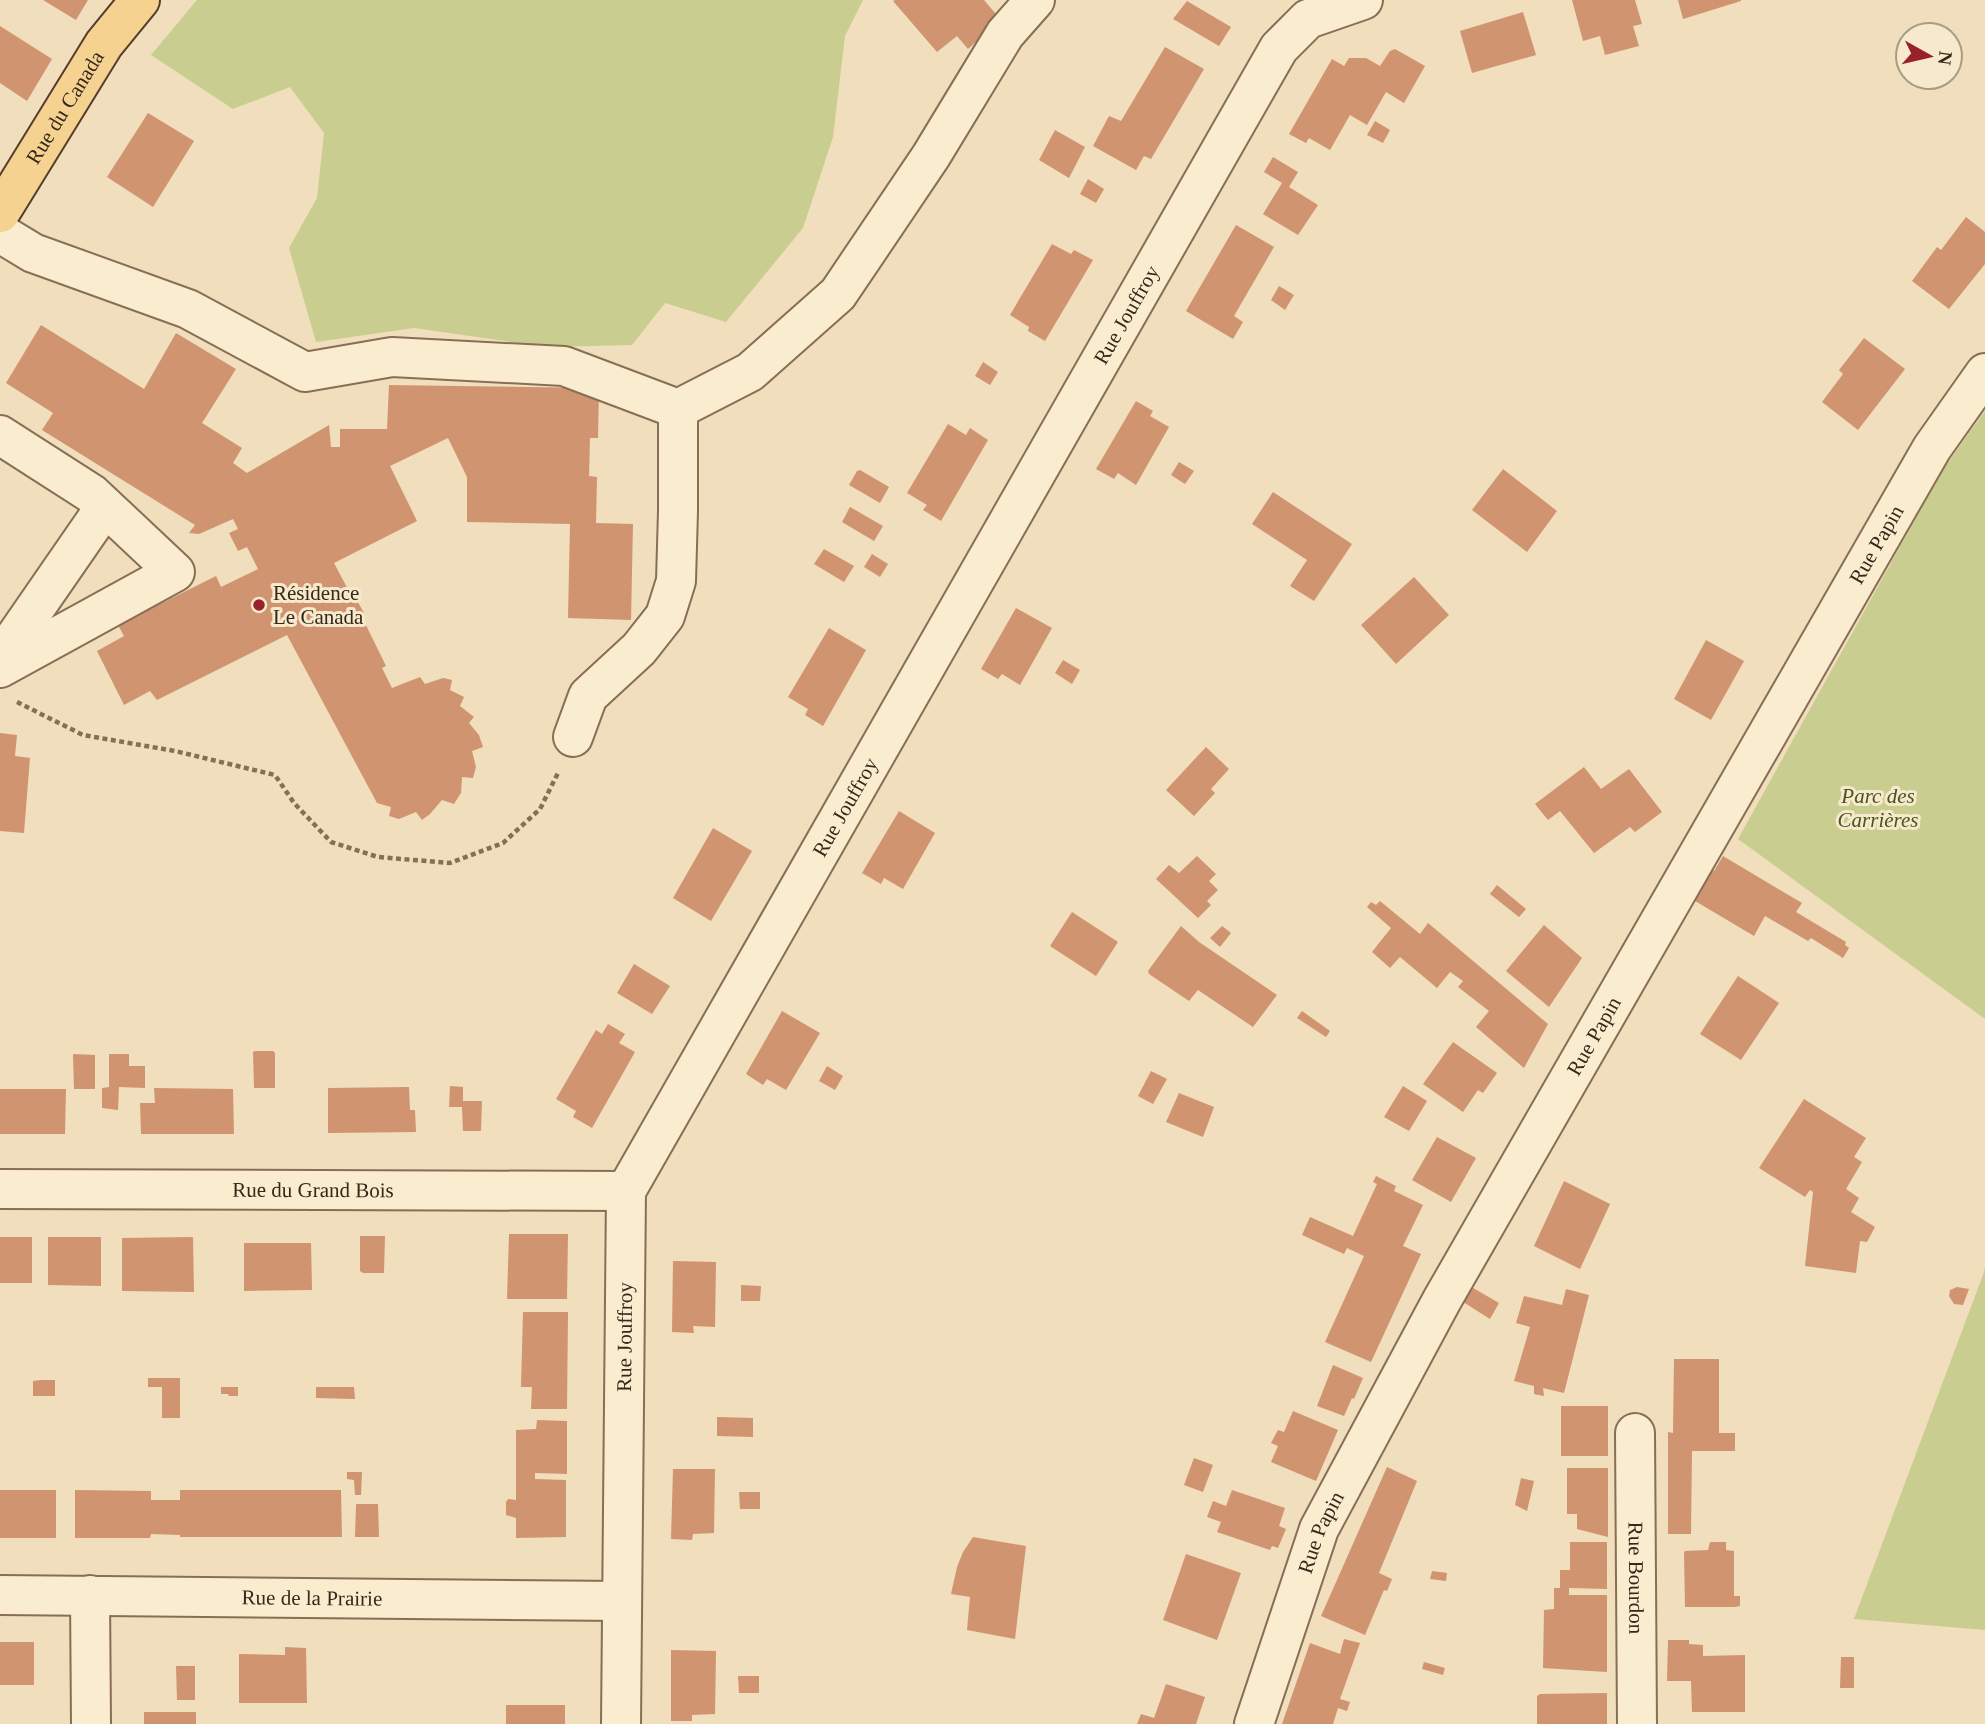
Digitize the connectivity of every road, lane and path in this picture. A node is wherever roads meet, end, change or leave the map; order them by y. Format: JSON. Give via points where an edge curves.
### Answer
{"nodes":[{"id":1,"x":131,"y":0,"type":"edge"},
{"id":2,"x":139,"y":0,"type":"edge"},
{"id":3,"x":1035,"y":0,"type":"edge"},
{"id":4,"x":1357,"y":1,"type":"edge"},
{"id":5,"x":104,"y":44,"type":"junction"},
{"id":6,"x":0,"y":213,"type":"edge"},
{"id":7,"x":0,"y":233,"type":"edge"},
{"id":8,"x":1985,"y":373,"type":"edge"},
{"id":9,"x":678,"y":409,"type":"junction"},
{"id":10,"x":0,"y":435,"type":"edge"},
{"id":11,"x":105,"y":507,"type":"junction"},
{"id":12,"x":3,"y":673,"type":"edge"},
{"id":13,"x":573,"y":737,"type":"joint"},
{"id":14,"x":0,"y":1189,"type":"edge"},
{"id":15,"x":626,"y":1191,"type":"junction"},
{"id":16,"x":1635,"y":1433,"type":"dead end"},
{"id":17,"x":0,"y":1595,"type":"edge"},
{"id":18,"x":90,"y":1595,"type":"junction"},
{"id":19,"x":622,"y":1601,"type":"junction"},
{"id":20,"x":91,"y":1724,"type":"edge"},
{"id":21,"x":621,"y":1724,"type":"edge"},
{"id":22,"x":1254,"y":1724,"type":"edge"},
{"id":23,"x":1637,"y":1724,"type":"edge"}],
"edges":[{"from":1,"to":5,"type":"street","name":"Rue du Canada"},
{"from":2,"to":5,"type":"main road"},
{"from":3,"to":9,"type":"street","via":[[1004,34],[838,294],[750,372]]},
{"from":4,"to":15,"type":"street","name":"Rue Jouffroy","via":[[1308,19],[1279,48]]},
{"from":5,"to":6,"type":"main road","name":"Rue du Canada"},
{"from":7,"to":9,"type":"street","via":[[33,253],[188,309],[305,372],[392,357],[564,366]]},
{"from":8,"to":22,"type":"street","name":"Rue Papin","via":[[1932,448],[1442,1300],[1319,1529]]},
{"from":9,"to":13,"type":"street","via":[[676,581],[665,616],[639,649],[588,696]]},
{"from":10,"to":11,"type":"street"},
{"from":11,"to":12,"type":"street"},
{"from":11,"to":12,"type":"street","via":[[175,572]]},
{"from":12,"to":13,"type":"path","via":[[19,704],[83,735],[275,775],[331,842],[378,857],[450,863],[503,843],[540,809]]},
{"from":14,"to":15,"type":"street","name":"Rue du Grand Bois"},
{"from":15,"to":19,"type":"street","name":"Rue Jouffroy"},
{"from":16,"to":23,"type":"street","name":"Rue Bourdon"},
{"from":17,"to":18,"type":"street","name":"Rue de la Prairie"},
{"from":18,"to":19,"type":"street","name":"Rue de la Prairie"},
{"from":18,"to":20,"type":"street"},
{"from":19,"to":21,"type":"street","name":"Rue Jouffroy"}]}
